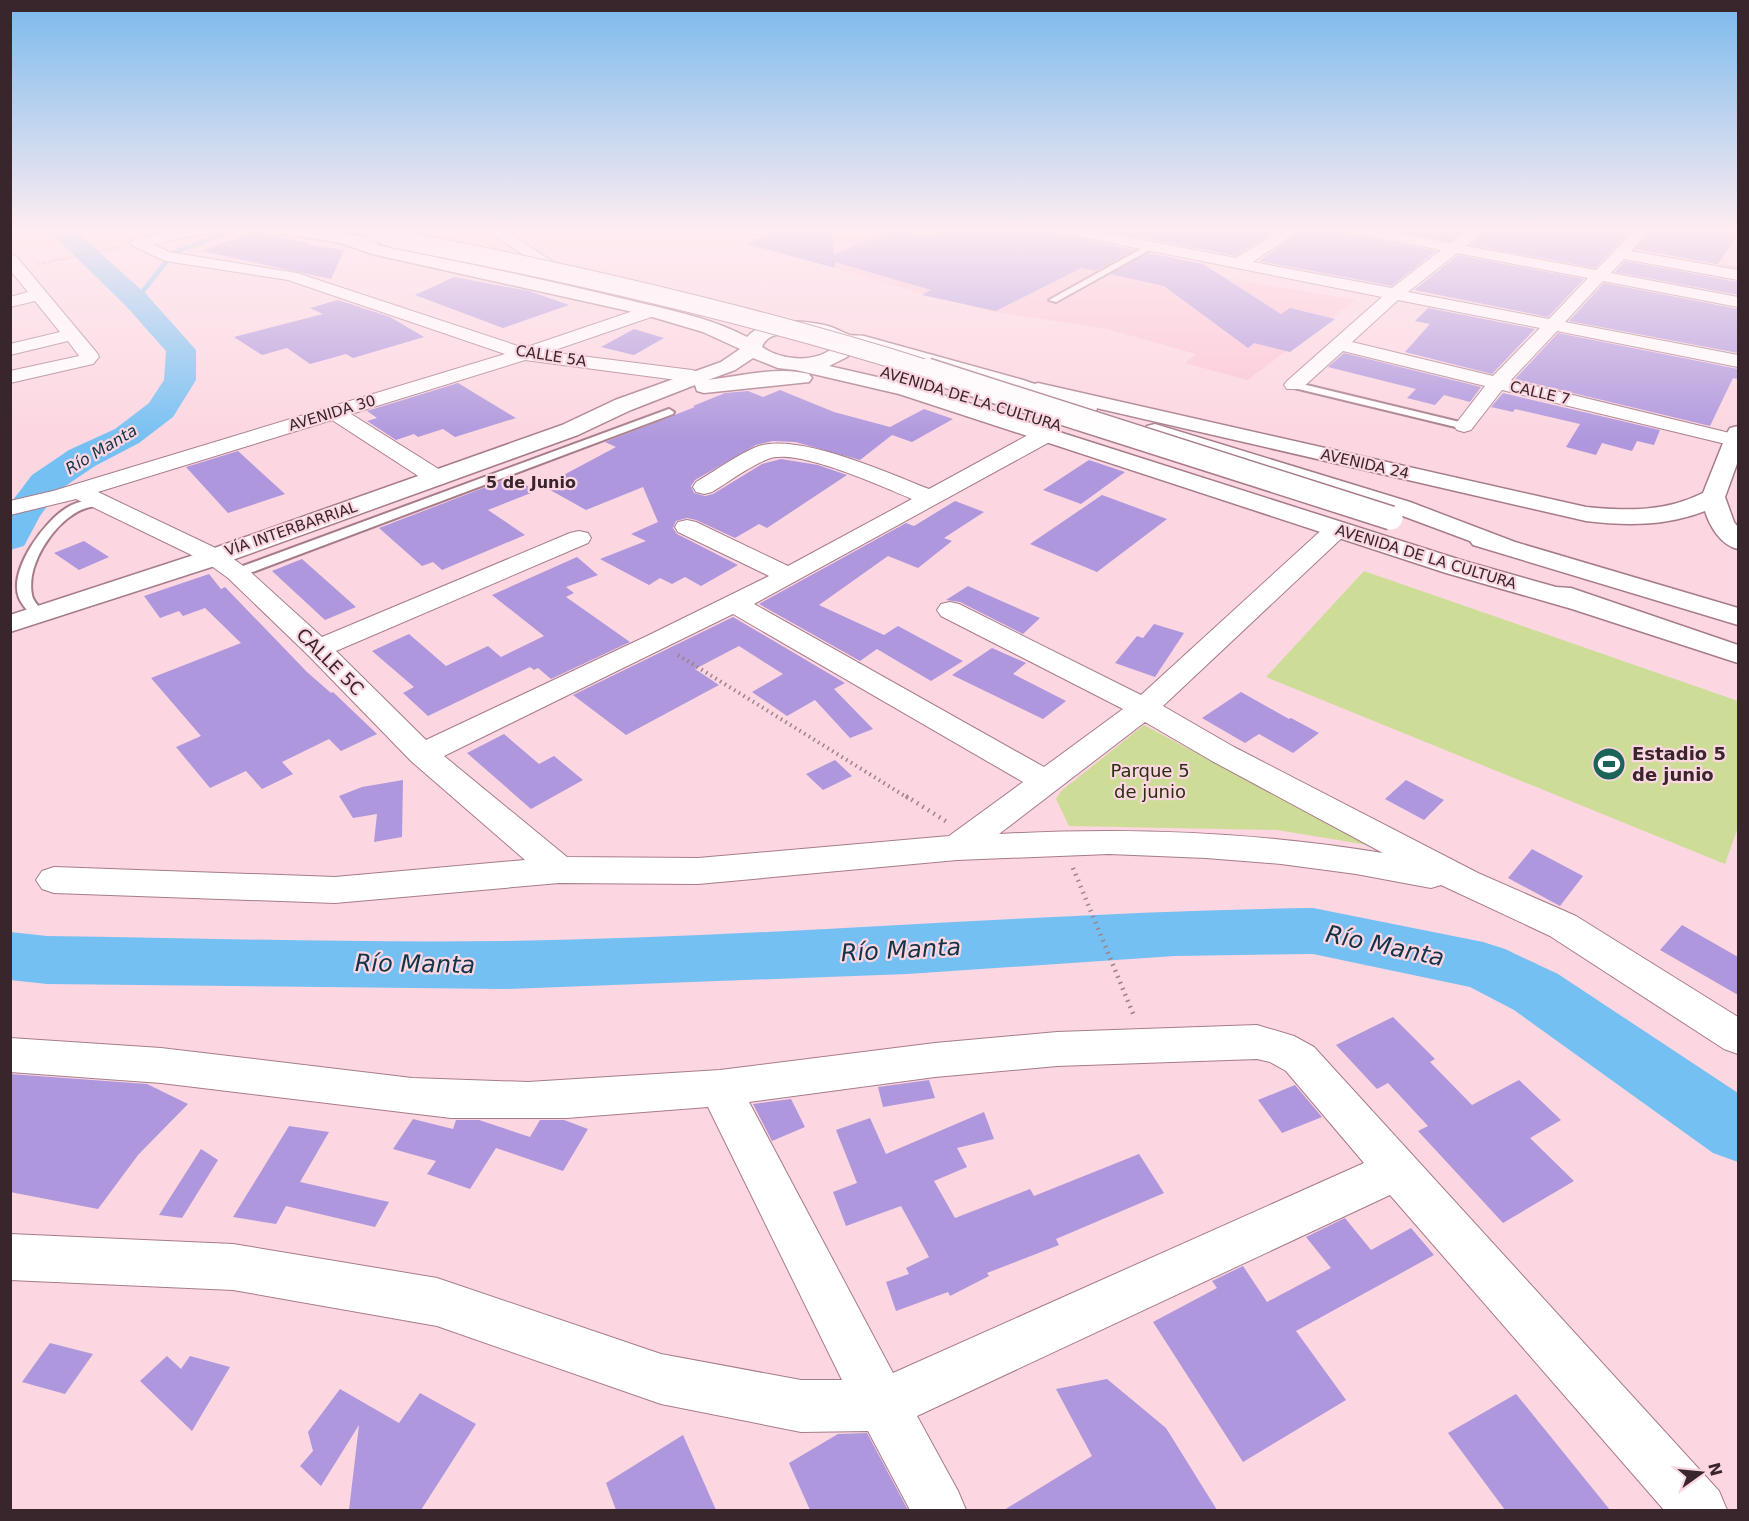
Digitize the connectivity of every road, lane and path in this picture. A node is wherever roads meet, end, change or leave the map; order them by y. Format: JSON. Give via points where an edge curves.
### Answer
{"nodes":[{"id":1,"x":42,"y":299,"type":"edge"},
{"id":2,"x":357,"y":299,"type":"edge"},
{"id":3,"x":596,"y":299,"type":"edge"},
{"id":4,"x":647,"y":299,"type":"edge"},
{"id":5,"x":699,"y":299,"type":"edge"},
{"id":6,"x":1390,"y":299,"type":"edge"},
{"id":7,"x":1420,"y":299,"type":"edge"},
{"id":8,"x":1577,"y":299,"type":"edge"},
{"id":9,"x":1722,"y":299,"type":"edge"},
{"id":10,"x":1738,"y":302,"type":"edge"},
{"id":11,"x":654,"y":312,"type":"junction"},
{"id":12,"x":1553,"y":325,"type":"junction"},
{"id":13,"x":833,"y":332,"type":"junction"},
{"id":14,"x":72,"y":335,"type":"junction"},
{"id":15,"x":1341,"y":345,"type":"junction"},
{"id":16,"x":752,"y":348,"type":"junction"},
{"id":17,"x":10,"y":350,"type":"edge"},
{"id":18,"x":524,"y":354,"type":"junction"},
{"id":19,"x":1738,"y":361,"type":"edge"},
{"id":20,"x":789,"y":363,"type":"junction"},
{"id":21,"x":10,"y":377,"type":"edge"},
{"id":22,"x":692,"y":382,"type":"junction"},
{"id":23,"x":1497,"y":383,"type":"junction"},
{"id":24,"x":1016,"y":384,"type":"junction"},
{"id":25,"x":1294,"y":385,"type":"joint"},
{"id":26,"x":905,"y":389,"type":"junction"},
{"id":27,"x":334,"y":412,"type":"junction"},
{"id":28,"x":669,"y":412,"type":"dead end"},
{"id":29,"x":1464,"y":426,"type":"joint"},
{"id":30,"x":1047,"y":434,"type":"junction"},
{"id":31,"x":1737,"y":438,"type":"edge"},
{"id":32,"x":437,"y":478,"type":"junction"},
{"id":33,"x":704,"y":487,"type":"dead end"},
{"id":34,"x":79,"y":496,"type":"junction"},
{"id":35,"x":1713,"y":497,"type":"junction"},
{"id":36,"x":930,"y":498,"type":"junction"},
{"id":37,"x":10,"y":508,"type":"edge"},
{"id":38,"x":1388,"y":524,"type":"junction"},
{"id":39,"x":687,"y":527,"type":"dead end"},
{"id":40,"x":1336,"y":530,"type":"junction"},
{"id":41,"x":579,"y":538,"type":"dead end"},
{"id":42,"x":1738,"y":541,"type":"edge"},
{"id":43,"x":1504,"y":545,"type":"junction"},
{"id":44,"x":214,"y":556,"type":"junction"},
{"id":45,"x":237,"y":573,"type":"junction"},
{"id":46,"x":789,"y":576,"type":"junction"},
{"id":47,"x":1582,"y":603,"type":"junction"},
{"id":48,"x":734,"y":604,"type":"junction"},
{"id":49,"x":950,"y":610,"type":"dead end"},
{"id":50,"x":1738,"y":617,"type":"edge"},
{"id":51,"x":25,"y":619,"type":"edge"},
{"id":52,"x":657,"y":642,"type":"junction"},
{"id":53,"x":318,"y":649,"type":"junction"},
{"id":54,"x":1738,"y":654,"type":"edge"},
{"id":55,"x":1144,"y":708,"type":"junction"},
{"id":56,"x":422,"y":754,"type":"junction"},
{"id":57,"x":1045,"y":781,"type":"junction"},
{"id":58,"x":964,"y":842,"type":"junction"},
{"id":59,"x":1062,"y":843,"type":"junction"},
{"id":60,"x":559,"y":870,"type":"junction"},
{"id":61,"x":54,"y":880,"type":"dead end"},
{"id":62,"x":1466,"y":882,"type":"junction"},
{"id":63,"x":1738,"y":1037,"type":"edge"},
{"id":64,"x":1147,"y":1048,"type":"junction"},
{"id":65,"x":10,"y":1055,"type":"edge"},
{"id":66,"x":720,"y":1088,"type":"junction"},
{"id":67,"x":1396,"y":1170,"type":"junction"},
{"id":68,"x":10,"y":1257,"type":"edge"},
{"id":69,"x":882,"y":1405,"type":"junction"},
{"id":70,"x":939,"y":1510,"type":"edge"},
{"id":71,"x":1700,"y":1510,"type":"edge"}],
"edges":[{"from":1,"to":14,"type":"street"},
{"from":2,"to":18,"type":"street","name":"CALLE 5A"},
{"from":3,"to":11,"type":"main road","name":"AVENIDA DE LA CULTURA"},
{"from":4,"to":38,"type":"main road","name":"AVENIDA DE LA CULTURA"},
{"from":5,"to":13,"type":"main road","name":"AVENIDA DE LA CULTURA"},
{"from":6,"to":15,"type":"street"},
{"from":7,"to":12,"type":"street"},
{"from":8,"to":12,"type":"street"},
{"from":9,"to":10,"type":"street"},
{"from":11,"to":16,"type":"main road","name":"AVENIDA DE LA CULTURA","via":[[724,333]]},
{"from":11,"to":18,"type":"street","name":"AVENIDA 30"},
{"from":11,"to":22,"type":"main road","via":[[696,331],[706,340],[709,352]]},
{"from":12,"to":19,"type":"street"},
{"from":12,"to":23,"type":"street"},
{"from":13,"to":16,"type":"main road","name":"VÍA INTERBARRIAL","via":[[803,327],[776,330],[757,338]]},
{"from":13,"to":20,"type":"main road","via":[[845,340],[846,346],[833,357]]},
{"from":13,"to":24,"type":"main road","name":"AVENIDA DE LA CULTURA"},
{"from":14,"to":17,"type":"street"},
{"from":14,"to":21,"type":"street","via":[[90,357],[86,360]]},
{"from":15,"to":23,"type":"street","name":"CALLE 7"},
{"from":15,"to":25,"type":"street"},
{"from":16,"to":20,"type":"main road","name":"AVENIDA DE LA CULTURA","via":[[764,358]]},
{"from":16,"to":22,"type":"main road","name":"VÍA INTERBARRIAL","via":[[728,366]]},
{"from":18,"to":22,"type":"street","name":"CALLE 5A"},
{"from":18,"to":27,"type":"street","name":"AVENIDA 30"},
{"from":20,"to":22,"type":"main road","name":"VÍA INTERBARRIAL"},
{"from":20,"to":26,"type":"main road","name":"AVENIDA DE LA CULTURA"},
{"from":22,"to":26,"type":"main road","via":[[817,379]]},
{"from":22,"to":32,"type":"main road","name":"VÍA INTERBARRIAL","via":[[634,413],[570,430]]},
{"from":23,"to":29,"type":"street"},
{"from":23,"to":31,"type":"street","name":"CALLE 7"},
{"from":24,"to":35,"type":"main road","name":"AVENIDA 24","via":[[1586,514],[1666,516],[1697,507]]},
{"from":24,"to":43,"type":"main road","name":"AVENIDA DE LA CULTURA","via":[[1075,406],[1401,507]]},
{"from":25,"to":29,"type":"lane"},
{"from":26,"to":30,"type":"main road","name":"AVENIDA DE LA CULTURA"},
{"from":27,"to":32,"type":"street"},
{"from":27,"to":34,"type":"street","name":"AVENIDA 30"},
{"from":28,"to":45,"type":"lane"},
{"from":30,"to":36,"type":"street"},
{"from":30,"to":40,"type":"main road","name":"AVENIDA DE LA CULTURA"},
{"from":31,"to":35,"type":"main road"},
{"from":32,"to":44,"type":"main road","name":"VÍA INTERBARRIAL"},
{"from":33,"to":36,"type":"street","via":[[774,450],[852,467]]},
{"from":34,"to":37,"type":"street","name":"AVENIDA 30"},
{"from":34,"to":44,"type":"street","name":"CALLE 5C"},
{"from":34,"to":51,"type":"lane","via":[[75,508],[61,517],[37,548],[25,579]]},
{"from":35,"to":42,"type":"main road","via":[[1722,524]]},
{"from":36,"to":46,"type":"street"},
{"from":38,"to":43,"type":"main road","name":"AVENIDA DE LA CULTURA"},
{"from":38,"to":47,"type":"main road","name":"AVENIDA DE LA CULTURA"},
{"from":39,"to":46,"type":"street"},
{"from":40,"to":47,"type":"main road","name":"AVENIDA DE LA CULTURA"},
{"from":40,"to":55,"type":"street"},
{"from":41,"to":53,"type":"street"},
{"from":43,"to":50,"type":"main road","name":"AVENIDA DE LA CULTURA"},
{"from":44,"to":45,"type":"street","name":"CALLE 5C"},
{"from":44,"to":51,"type":"main road","name":"VÍA INTERBARRIAL"},
{"from":45,"to":53,"type":"street","name":"CALLE 5C"},
{"from":46,"to":48,"type":"street"},
{"from":47,"to":54,"type":"main road","name":"AVENIDA DE LA CULTURA"},
{"from":48,"to":52,"type":"street"},
{"from":48,"to":57,"type":"street"},
{"from":49,"to":55,"type":"street"},
{"from":52,"to":56,"type":"street"},
{"from":52,"to":58,"type":"path"},
{"from":53,"to":56,"type":"street","name":"CALLE 5C"},
{"from":55,"to":57,"type":"street"},
{"from":55,"to":62,"type":"street"},
{"from":56,"to":60,"type":"street","name":"CALLE 5C"},
{"from":57,"to":58,"type":"street"},
{"from":58,"to":59,"type":"street"},
{"from":58,"to":60,"type":"street","via":[[698,871]]},
{"from":59,"to":62,"type":"street","via":[[1216,845],[1302,853],[1382,864]]},
{"from":59,"to":64,"type":"path"},
{"from":60,"to":61,"type":"street","via":[[335,890]]},
{"from":62,"to":63,"type":"street","via":[[1563,926]]},
{"from":64,"to":66,"type":"street","via":[[1057,1049],[935,1060]]},
{"from":64,"to":67,"type":"street","via":[[1257,1042],[1280,1048],[1300,1059]]},
{"from":65,"to":66,"type":"street","via":[[118,1060],[413,1096],[481,1100],[575,1100]]},
{"from":66,"to":69,"type":"street"},
{"from":67,"to":69,"type":"street"},
{"from":67,"to":71,"type":"street"},
{"from":68,"to":69,"type":"street","via":[[232,1267],[437,1302],[661,1378],[801,1406]]},
{"from":69,"to":70,"type":"street"}]}
